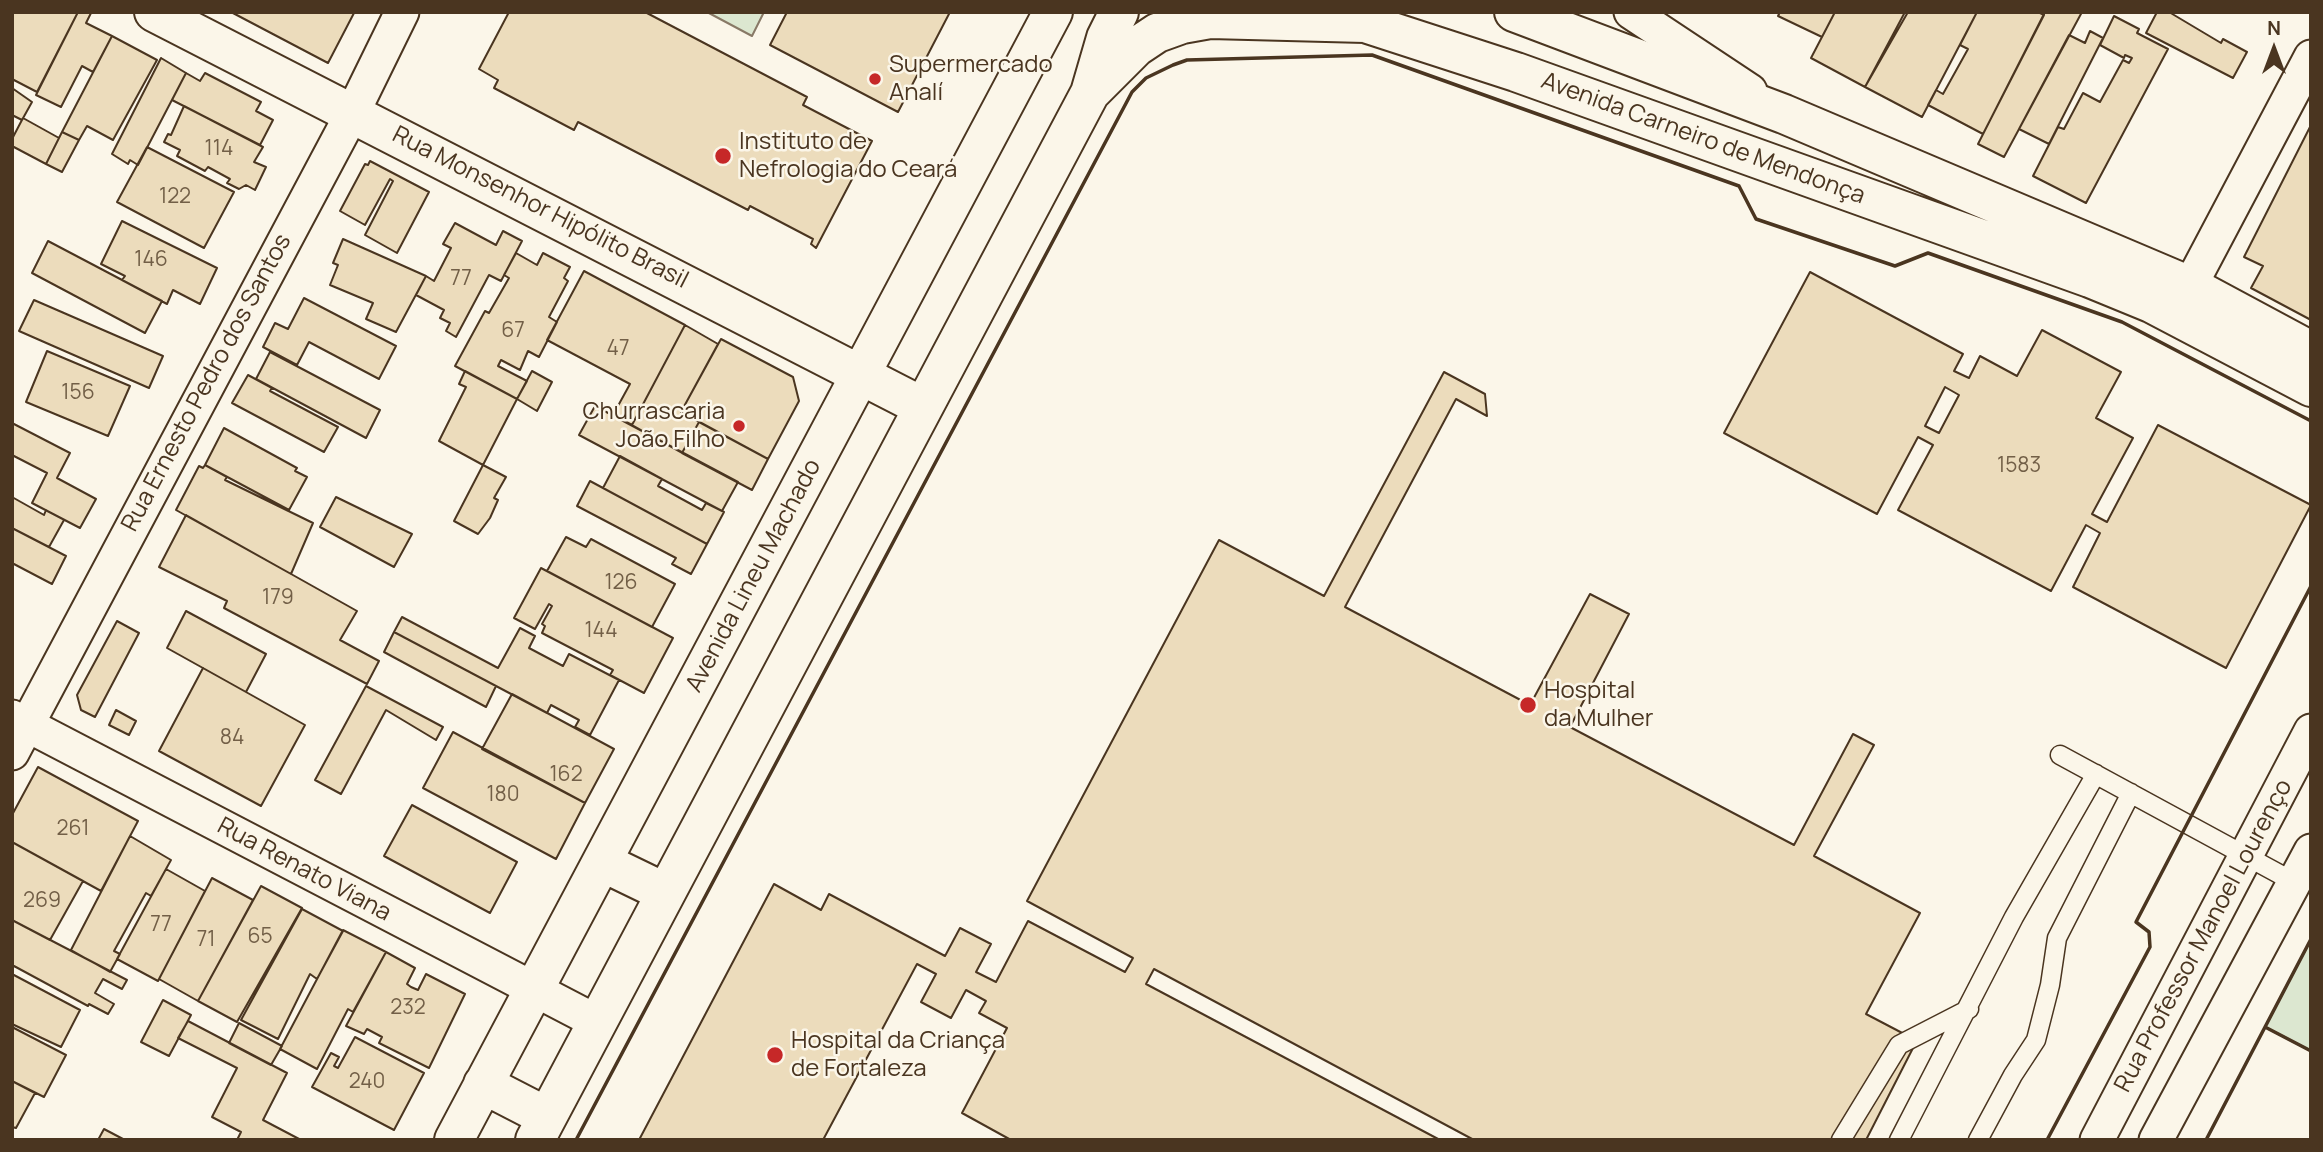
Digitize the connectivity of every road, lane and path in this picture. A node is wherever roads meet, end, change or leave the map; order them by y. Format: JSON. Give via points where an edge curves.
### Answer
{"nodes":[{"id":1,"x":154,"y":12,"type":"edge"},
{"id":2,"x":402,"y":12,"type":"edge"},
{"id":3,"x":1053,"y":12,"type":"edge"},
{"id":4,"x":1119,"y":12,"type":"edge"},
{"id":5,"x":1514,"y":12,"type":"edge"},
{"id":6,"x":1631,"y":12,"type":"edge"},
{"id":7,"x":2311,"y":57,"type":"edge"},
{"id":8,"x":1090,"y":93,"type":"junction"},
{"id":9,"x":353,"y":112,"type":"junction"},
{"id":10,"x":1784,"y":114,"type":"junction"},
{"id":11,"x":2190,"y":286,"type":"junction"},
{"id":12,"x":2311,"y":351,"type":"edge"},
{"id":13,"x":861,"y":374,"type":"junction"},
{"id":14,"x":2311,"y":387,"type":"edge"},
{"id":15,"x":923,"y":407,"type":"junction"},
{"id":16,"x":17,"y":731,"type":"edge"},
{"id":17,"x":2311,"y":731,"type":"edge"},
{"id":18,"x":2060,"y":755,"type":"dead end"},
{"id":19,"x":2096,"y":774,"type":"junction"},
{"id":20,"x":2131,"y":793,"type":"junction"},
{"id":21,"x":2311,"y":851,"type":"edge"},
{"id":22,"x":2246,"y":856,"type":"junction"},
{"id":23,"x":602,"y":862,"type":"junction"},
{"id":24,"x":2294,"y":882,"type":"junction"},
{"id":25,"x":664,"y":892,"type":"junction"},
{"id":26,"x":533,"y":990,"type":"junction"},
{"id":27,"x":1969,"y":1009,"type":"junction"},
{"id":28,"x":597,"y":1022,"type":"junction"},
{"id":29,"x":483,"y":1084,"type":"junction"},
{"id":30,"x":541,"y":1128,"type":"edge"},
{"id":31,"x":454,"y":1140,"type":"edge"},
{"id":32,"x":1841,"y":1140,"type":"edge"},
{"id":33,"x":1899,"y":1140,"type":"edge"},
{"id":34,"x":1978,"y":1140,"type":"edge"},
{"id":35,"x":2097,"y":1140,"type":"edge"},
{"id":36,"x":2156,"y":1140,"type":"edge"}],
"edges":[{"from":1,"to":9,"type":"main road","name":"Rua Monsenhor Hipólito Brasil"},
{"from":2,"to":9,"type":"street","name":"Rua Ernesto Pedro dos Santos"},
{"from":3,"to":13,"type":"main road","name":"Avenida Lineu Machado"},
{"from":4,"to":8,"type":"main road"},
{"from":5,"to":10,"type":"main road","name":"Avenida Carneiro de Mendonça"},
{"from":6,"to":10,"type":"street"},
{"from":7,"to":11,"type":"street"},
{"from":8,"to":14,"type":"main road","name":"Avenida Carneiro de Mendonça","via":[[1136,47],[1182,24],[1210,19],[1365,23],[1469,55],[2090,278],[2151,303]]},
{"from":8,"to":15,"type":"main road"},
{"from":9,"to":13,"type":"main road","name":"Rua Monsenhor Hipólito Brasil"},
{"from":9,"to":16,"type":"street","name":"Rua Ernesto Pedro dos Santos"},
{"from":10,"to":11,"type":"main road","name":"Avenida Carneiro de Mendonça"},
{"from":11,"to":12,"type":"main road","name":"Avenida Carneiro de Mendonça"},
{"from":13,"to":15,"type":"main road","name":"Rua Monsenhor Hipólito Brasil"},
{"from":13,"to":23,"type":"main road","name":"Avenida Lineu Machado"},
{"from":15,"to":25,"type":"main road"},
{"from":16,"to":26,"type":"street","name":"Rua Renato Viana"},
{"from":17,"to":22,"type":"street","name":"Rua Professor Manoel Lourenço"},
{"from":18,"to":19,"type":"lane"},
{"from":19,"to":20,"type":"lane"},
{"from":19,"to":27,"type":"lane","via":[[2014,916]]},
{"from":20,"to":22,"type":"lane"},
{"from":20,"to":34,"type":"lane","via":[[2057,938],[2036,1040]]},
{"from":21,"to":24,"type":"street"},
{"from":22,"to":24,"type":"lane"},
{"from":22,"to":35,"type":"street","name":"Rua Professor Manoel Lourenço"},
{"from":23,"to":25,"type":"main road"},
{"from":23,"to":26,"type":"main road","name":"Avenida Lineu Machado"},
{"from":24,"to":36,"type":"street"},
{"from":25,"to":28,"type":"main road"},
{"from":26,"to":28,"type":"street","name":"Rua Renato Viana"},
{"from":26,"to":29,"type":"main road","name":"Avenida Lineu Machado"},
{"from":27,"to":32,"type":"lane","via":[[1899,1045]]},
{"from":27,"to":33,"type":"lane"},
{"from":28,"to":30,"type":"main road"},
{"from":29,"to":30,"type":"main road"},
{"from":29,"to":31,"type":"main road","name":"Avenida Lineu Machado"}]}
